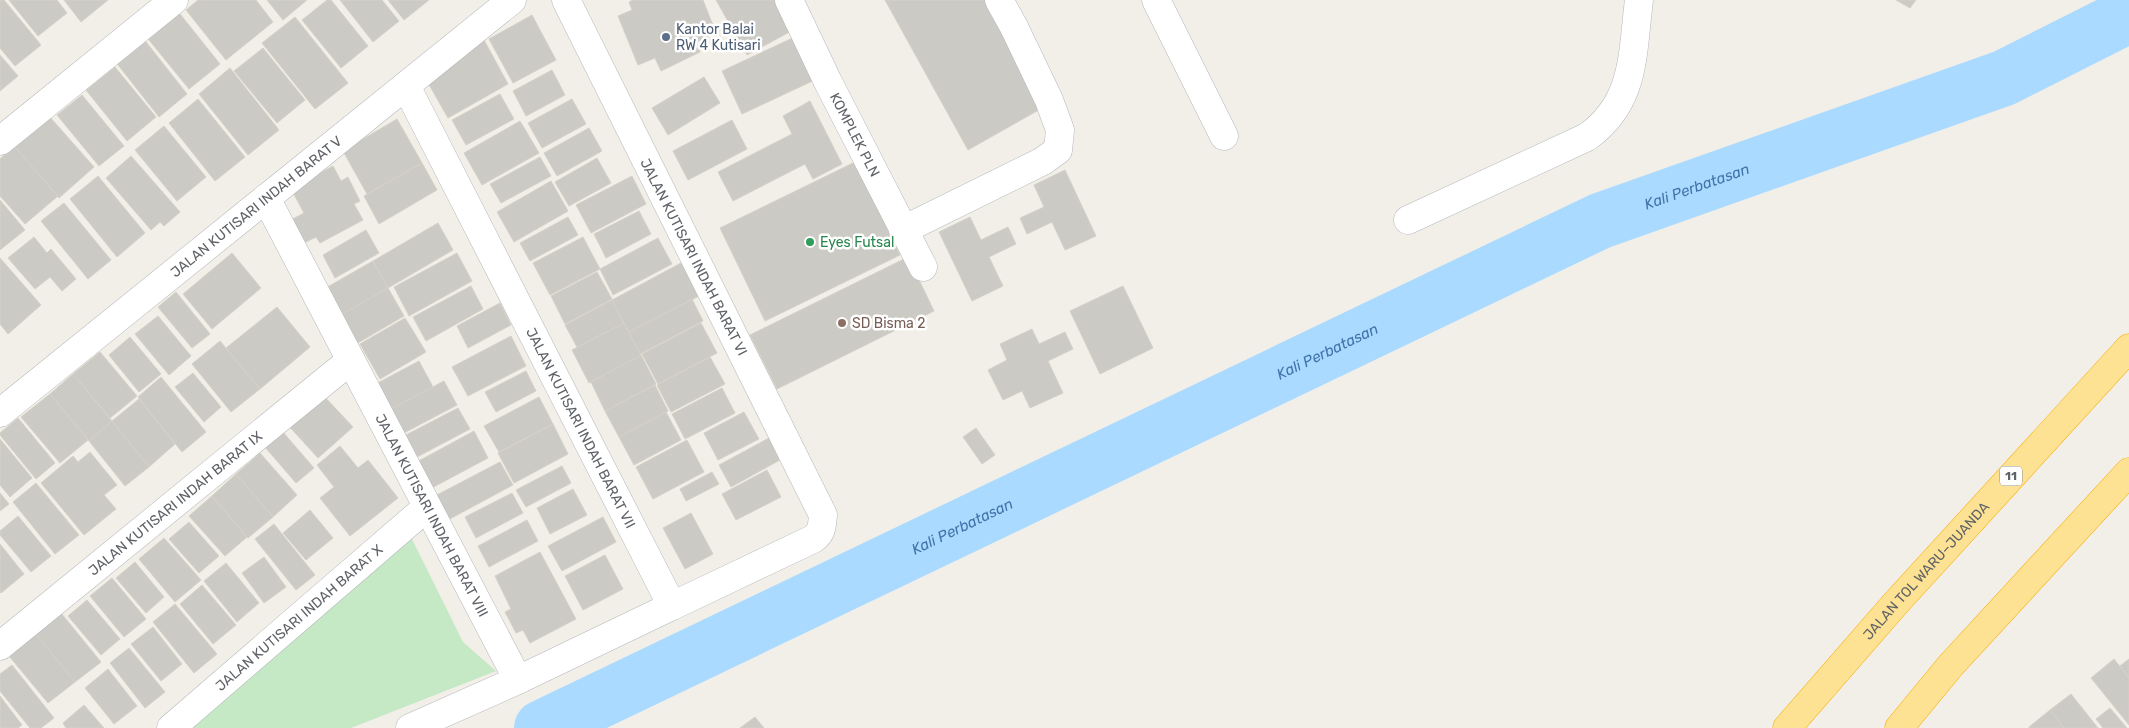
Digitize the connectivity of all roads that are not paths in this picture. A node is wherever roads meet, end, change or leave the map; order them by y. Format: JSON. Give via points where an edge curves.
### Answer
{"nodes":[{"id":1,"x":174,"y":0,"type":"edge"},
{"id":2,"x":512,"y":0,"type":"edge"},
{"id":3,"x":566,"y":0,"type":"edge"},
{"id":4,"x":789,"y":0,"type":"edge"},
{"id":5,"x":999,"y":0,"type":"edge"},
{"id":6,"x":1156,"y":0,"type":"edge"},
{"id":7,"x":1639,"y":0,"type":"edge"},
{"id":8,"x":406,"y":86,"type":"junction"},
{"id":9,"x":1224,"y":136,"type":"dead end"},
{"id":10,"x":0,"y":141,"type":"edge"},
{"id":11,"x":266,"y":198,"type":"junction"},
{"id":12,"x":1408,"y":220,"type":"dead end"},
{"id":13,"x":903,"y":230,"type":"junction"},
{"id":14,"x":922,"y":268,"type":"dead end"},
{"id":15,"x":2129,"y":348,"type":"edge"},
{"id":16,"x":351,"y":360,"type":"junction"},
{"id":17,"x":0,"y":413,"type":"edge"},
{"id":18,"x":2129,"y":472,"type":"edge"},
{"id":19,"x":427,"y":507,"type":"junction"},
{"id":20,"x":672,"y":606,"type":"junction"},
{"id":21,"x":0,"y":646,"type":"edge"},
{"id":22,"x":518,"y":680,"type":"junction"},
{"id":23,"x":171,"y":728,"type":"edge"},
{"id":24,"x":410,"y":728,"type":"edge"},
{"id":25,"x":1787,"y":728,"type":"edge"},
{"id":26,"x":1899,"y":728,"type":"edge"}],
"edges":[{"from":1,"to":10,"type":"street"},
{"from":2,"to":8,"type":"street","name":"JALAN KUTISARI INDAH BARAT V"},
{"from":3,"to":20,"type":"street","name":"JALAN KUTISARI INDAH BARAT VI","via":[[823,515],[822,530],[813,540]]},
{"from":4,"to":13,"type":"street","name":"KOMPLEK PLN"},
{"from":5,"to":13,"type":"street","via":[[1049,100],[1060,130],[1058,150],[1043,162]]},
{"from":6,"to":9,"type":"street"},
{"from":7,"to":12,"type":"street","via":[[1634,60],[1621,99],[1606,122],[1587,137]]},
{"from":8,"to":11,"type":"street","name":"JALAN KUTISARI INDAH BARAT V"},
{"from":8,"to":20,"type":"street","name":"JALAN KUTISARI INDAH BARAT VII"},
{"from":11,"to":16,"type":"street","name":"JALAN KUTISARI INDAH BARAT VIII"},
{"from":11,"to":17,"type":"street","name":"JALAN KUTISARI INDAH BARAT V"},
{"from":13,"to":14,"type":"street","name":"KOMPLEK PLN"},
{"from":15,"to":25,"type":"highway","name":"JALAN TOL WARU–JUANDA","number":"11","via":[[1895,604]]},
{"from":16,"to":19,"type":"street","name":"JALAN KUTISARI INDAH BARAT VIII"},
{"from":16,"to":21,"type":"street","name":"JALAN KUTISARI INDAH BARAT IX"},
{"from":18,"to":26,"type":"highway","via":[[1951,665]]},
{"from":19,"to":22,"type":"street","name":"JALAN KUTISARI INDAH BARAT VIII"},
{"from":19,"to":23,"type":"street","name":"JALAN KUTISARI INDAH BARAT X"},
{"from":20,"to":22,"type":"street"},
{"from":22,"to":24,"type":"street"}]}
